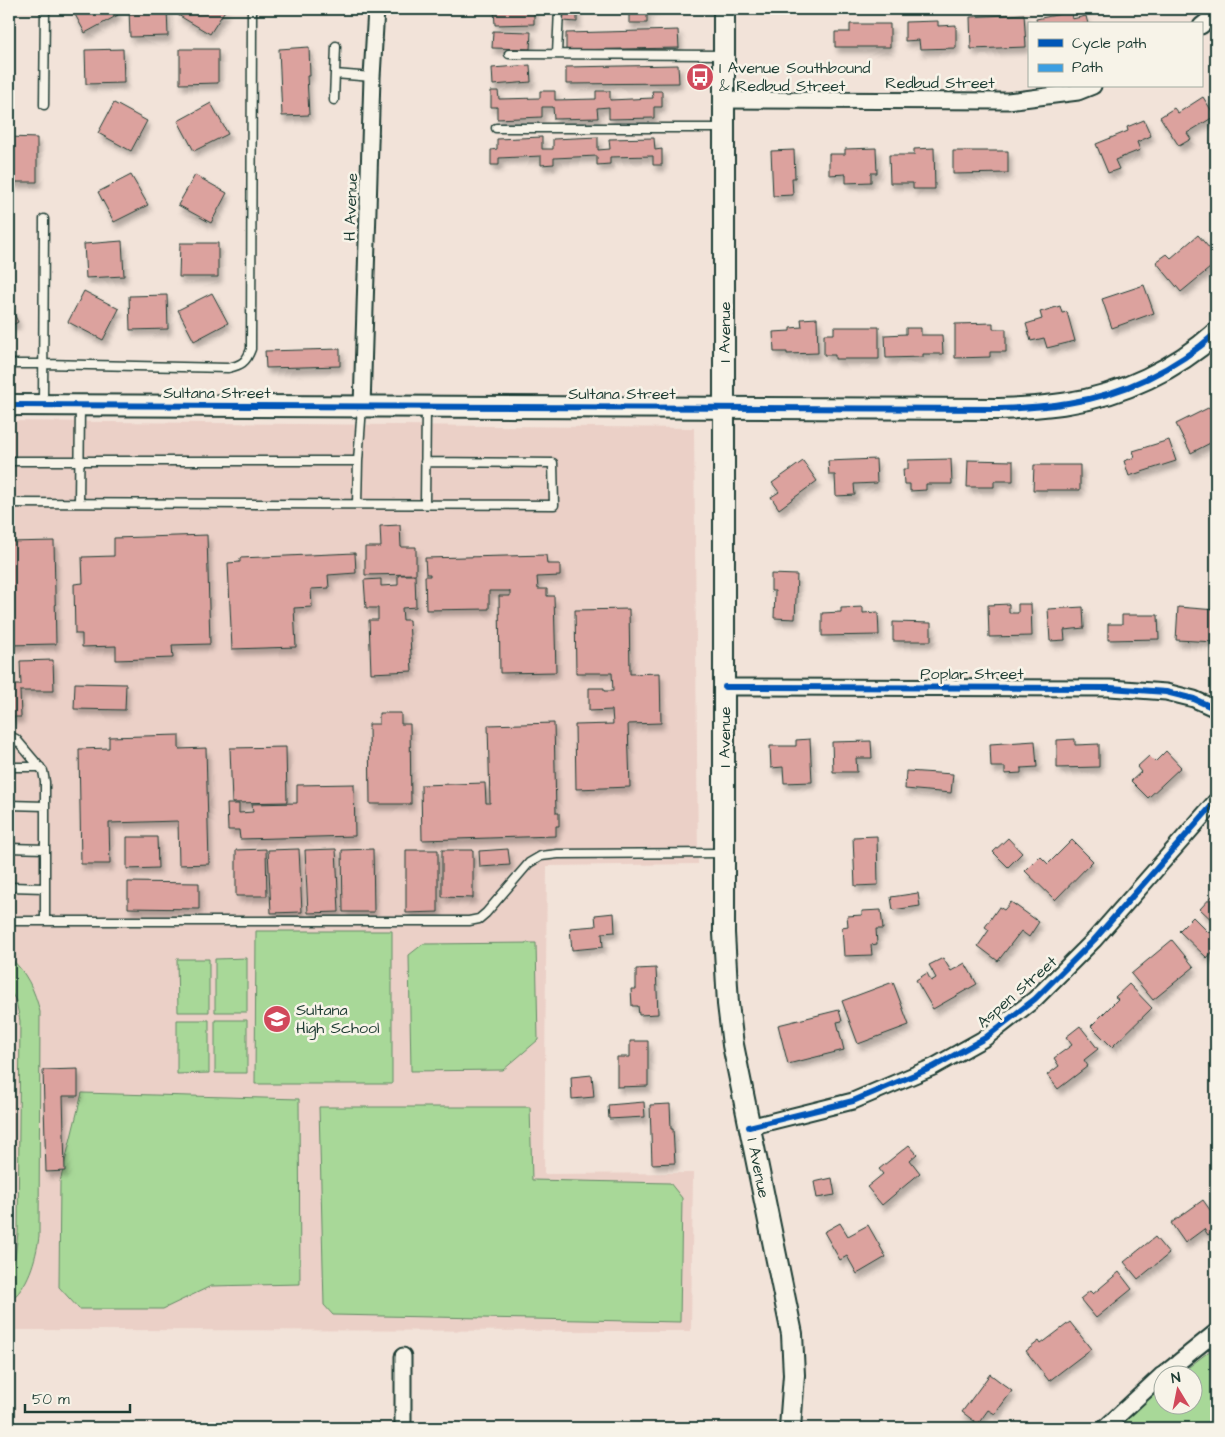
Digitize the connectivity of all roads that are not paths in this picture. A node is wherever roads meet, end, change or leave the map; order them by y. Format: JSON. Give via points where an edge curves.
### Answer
{"nodes":[{"id":1,"x":45,"y":9,"type":"edge"},
{"id":2,"x":252,"y":9,"type":"edge"},
{"id":3,"x":376,"y":9,"type":"edge"},
{"id":4,"x":559,"y":9,"type":"edge"},
{"id":5,"x":724,"y":9,"type":"edge"},
{"id":6,"x":1216,"y":14,"type":"edge"},
{"id":7,"x":1202,"y":25,"type":"edge"},
{"id":8,"x":336,"y":46,"type":"dead end"},
{"id":9,"x":509,"y":54,"type":"dead end"},
{"id":10,"x":557,"y":54,"type":"junction"},
{"id":11,"x":724,"y":55,"type":"junction"},
{"id":12,"x":335,"y":74,"type":"junction"},
{"id":13,"x":372,"y":77,"type":"junction"},
{"id":14,"x":1089,"y":88,"type":"edge"},
{"id":15,"x":334,"y":100,"type":"dead end"},
{"id":16,"x":724,"y":100,"type":"junction"},
{"id":17,"x":44,"y":105,"type":"dead end"},
{"id":18,"x":496,"y":128,"type":"dead end"},
{"id":19,"x":724,"y":128,"type":"junction"},
{"id":20,"x":44,"y":219,"type":"dead end"},
{"id":21,"x":1216,"y":333,"type":"edge"},
{"id":22,"x":9,"y":364,"type":"edge"},
{"id":23,"x":43,"y":364,"type":"junction"},
{"id":24,"x":9,"y":405,"type":"edge"},
{"id":25,"x":43,"y":405,"type":"junction"},
{"id":26,"x":80,"y":406,"type":"junction"},
{"id":27,"x":362,"y":407,"type":"junction"},
{"id":28,"x":426,"y":408,"type":"junction"},
{"id":29,"x":725,"y":408,"type":"junction"},
{"id":30,"x":358,"y":461,"type":"junction"},
{"id":31,"x":9,"y":462,"type":"edge"},
{"id":32,"x":80,"y":462,"type":"junction"},
{"id":33,"x":425,"y":462,"type":"junction"},
{"id":34,"x":9,"y":503,"type":"edge"},
{"id":35,"x":79,"y":503,"type":"junction"},
{"id":36,"x":357,"y":504,"type":"junction"},
{"id":37,"x":425,"y":504,"type":"junction"},
{"id":38,"x":725,"y":687,"type":"junction"},
{"id":39,"x":1216,"y":709,"type":"edge"},
{"id":40,"x":9,"y":736,"type":"edge"},
{"id":41,"x":9,"y":767,"type":"edge"},
{"id":42,"x":40,"y":767,"type":"junction"},
{"id":43,"x":1216,"y":801,"type":"edge"},
{"id":44,"x":9,"y":806,"type":"edge"},
{"id":45,"x":45,"y":806,"type":"junction"},
{"id":46,"x":9,"y":848,"type":"edge"},
{"id":47,"x":45,"y":849,"type":"junction"},
{"id":48,"x":724,"y":852,"type":"junction"},
{"id":49,"x":9,"y":888,"type":"edge"},
{"id":50,"x":45,"y":888,"type":"junction"},
{"id":51,"x":9,"y":921,"type":"edge"},
{"id":52,"x":45,"y":921,"type":"junction"},
{"id":53,"x":749,"y":1127,"type":"junction"},
{"id":54,"x":1216,"y":1332,"type":"edge"},
{"id":55,"x":403,"y":1356,"type":"dead end"},
{"id":56,"x":1177,"y":1364,"type":"edge"},
{"id":57,"x":1152,"y":1385,"type":"edge"},
{"id":58,"x":403,"y":1428,"type":"edge"},
{"id":59,"x":790,"y":1428,"type":"edge"},
{"id":60,"x":1105,"y":1428,"type":"edge"}],
"edges":[{"from":1,"to":17,"type":"lane"},
{"from":2,"to":23,"type":"lane","via":[[250,349],[247,360],[228,368]]},
{"from":3,"to":13,"type":"street","name":"H Avenue"},
{"from":4,"to":10,"type":"lane"},
{"from":5,"to":11,"type":"main road","name":"I Avenue"},
{"from":6,"to":7,"type":"street"},
{"from":8,"to":12,"type":"lane"},
{"from":9,"to":10,"type":"lane"},
{"from":10,"to":11,"type":"lane"},
{"from":11,"to":16,"type":"main road","name":"I Avenue"},
{"from":12,"to":13,"type":"lane"},
{"from":12,"to":15,"type":"lane"},
{"from":13,"to":27,"type":"street","name":"H Avenue"},
{"from":14,"to":16,"type":"street","name":"Redbud Street","via":[[1008,101]]},
{"from":16,"to":19,"type":"main road","name":"I Avenue"},
{"from":18,"to":19,"type":"lane"},
{"from":19,"to":29,"type":"main road","name":"I Avenue"},
{"from":20,"to":23,"type":"lane"},
{"from":21,"to":29,"type":"main road","name":"Sultana Street","via":[[1179,362],[1146,380],[1069,403],[999,409]]},
{"from":22,"to":23,"type":"lane"},
{"from":23,"to":25,"type":"lane"},
{"from":24,"to":25,"type":"main road","name":"Sultana Street"},
{"from":25,"to":26,"type":"main road","name":"Sultana Street"},
{"from":26,"to":27,"type":"main road","name":"Sultana Street"},
{"from":26,"to":32,"type":"lane"},
{"from":27,"to":28,"type":"main road","name":"Sultana Street"},
{"from":27,"to":30,"type":"lane"},
{"from":28,"to":29,"type":"main road","name":"Sultana Street"},
{"from":28,"to":33,"type":"lane"},
{"from":29,"to":38,"type":"main road","name":"I Avenue"},
{"from":30,"to":32,"type":"lane"},
{"from":30,"to":36,"type":"lane"},
{"from":31,"to":32,"type":"lane"},
{"from":32,"to":35,"type":"lane"},
{"from":33,"to":37,"type":"lane"},
{"from":33,"to":37,"type":"lane","via":[[553,463],[554,505]]},
{"from":34,"to":35,"type":"lane"},
{"from":35,"to":36,"type":"lane"},
{"from":36,"to":37,"type":"lane"},
{"from":38,"to":39,"type":"street","name":"Poplar Street","via":[[1110,688],[1166,692]]},
{"from":38,"to":48,"type":"main road","name":"I Avenue"},
{"from":40,"to":42,"type":"lane","via":[[16,739]]},
{"from":41,"to":42,"type":"lane"},
{"from":42,"to":45,"type":"lane","via":[[45,782]]},
{"from":43,"to":53,"type":"street","name":"Aspen Street","via":[[1094,940],[1035,999],[985,1038],[933,1067],[852,1101]]},
{"from":44,"to":45,"type":"lane"},
{"from":45,"to":47,"type":"lane"},
{"from":46,"to":47,"type":"lane"},
{"from":47,"to":50,"type":"lane"},
{"from":48,"to":52,"type":"lane","via":[[541,856],[529,864],[486,913],[469,921]]},
{"from":48,"to":53,"type":"main road","name":"I Avenue","via":[[728,1004]]},
{"from":49,"to":50,"type":"lane"},
{"from":50,"to":52,"type":"lane"},
{"from":51,"to":52,"type":"lane"},
{"from":53,"to":59,"type":"main road","name":"I Avenue","via":[[792,1334],[794,1375]]},
{"from":54,"to":56,"type":"street"},
{"from":55,"to":58,"type":"street"},
{"from":57,"to":60,"type":"street"}]}
